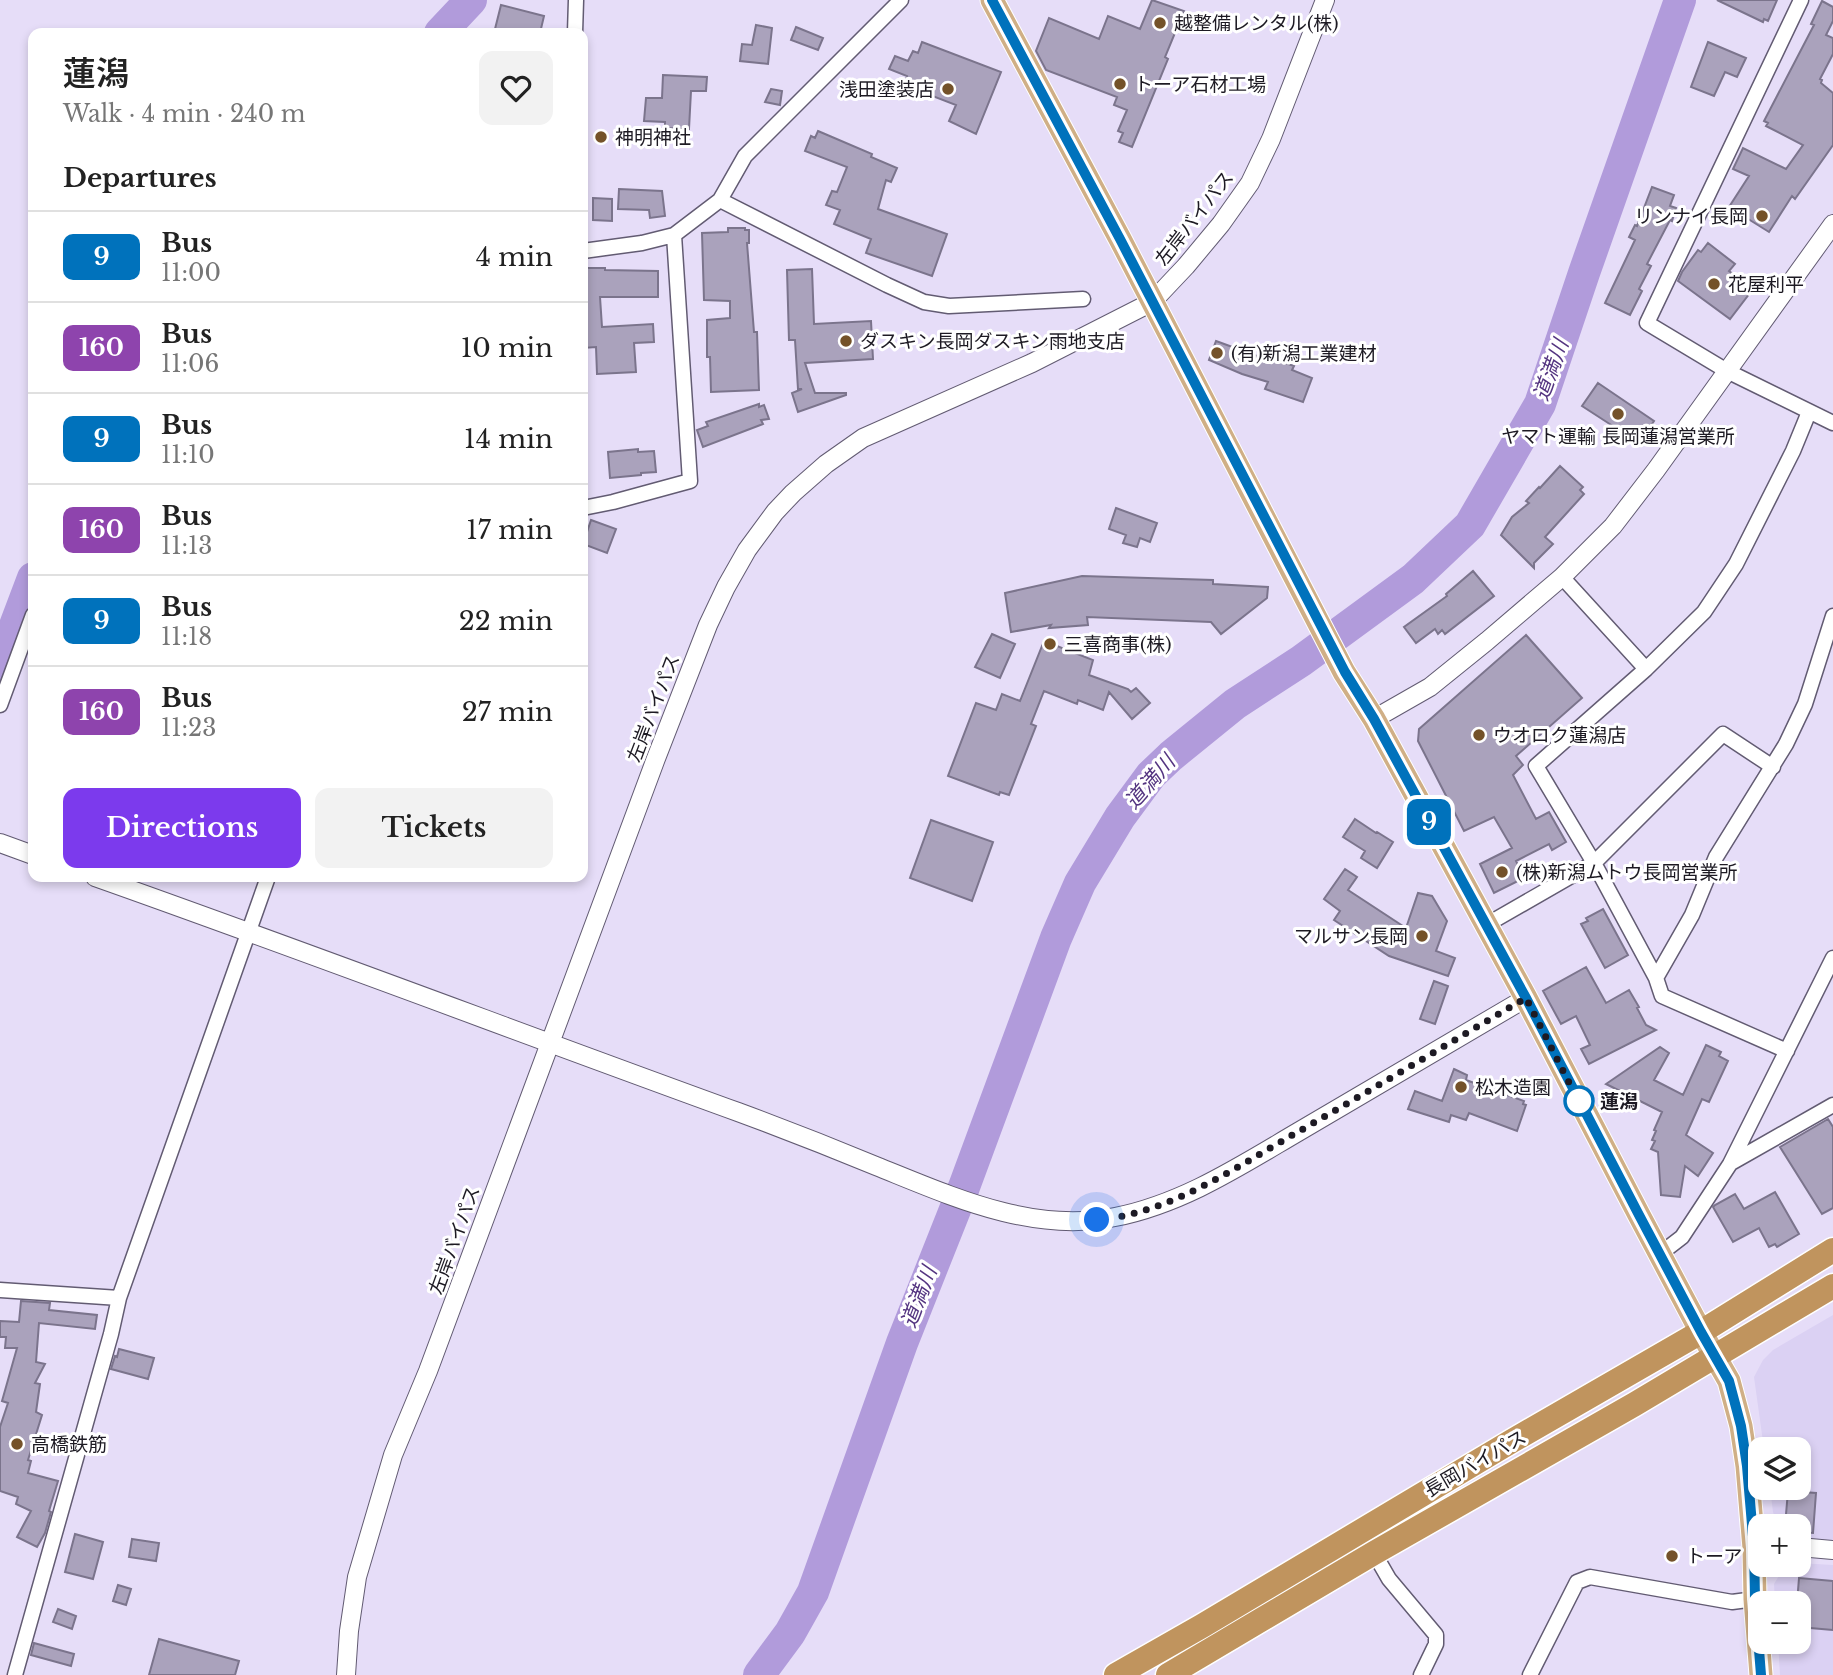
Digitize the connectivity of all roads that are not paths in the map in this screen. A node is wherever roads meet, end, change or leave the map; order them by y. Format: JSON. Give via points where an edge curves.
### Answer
{"nodes":[{"id":1,"x":576,"y":0,"type":"edge"},
{"id":2,"x":901,"y":0,"type":"edge"},
{"id":3,"x":992,"y":0,"type":"edge"},
{"id":4,"x":1325,"y":0,"type":"edge"},
{"id":5,"x":1801,"y":0,"type":"edge"},
{"id":6,"x":575,"y":28,"type":"edge"},
{"id":7,"x":720,"y":200,"type":"junction"},
{"id":8,"x":1833,"y":224,"type":"edge"},
{"id":9,"x":674,"y":235,"type":"junction"},
{"id":10,"x":588,"y":250,"type":"edge"},
{"id":11,"x":1083,"y":299,"type":"dead end"},
{"id":12,"x":1152,"y":302,"type":"junction"},
{"id":13,"x":1727,"y":371,"type":"junction"},
{"id":14,"x":1809,"y":412,"type":"junction"},
{"id":15,"x":1833,"y":423,"type":"edge"},
{"id":16,"x":588,"y":507,"type":"edge"},
{"id":17,"x":1562,"y":577,"type":"junction"},
{"id":18,"x":1833,"y":616,"type":"edge"},
{"id":19,"x":28,"y":629,"type":"edge"},
{"id":20,"x":1646,"y":669,"type":"junction"},
{"id":21,"x":0,"y":705,"type":"edge"},
{"id":22,"x":1374,"y":719,"type":"junction"},
{"id":23,"x":1773,"y":767,"type":"junction"},
{"id":24,"x":0,"y":843,"type":"edge"},
{"id":25,"x":28,"y":853,"type":"edge"},
{"id":26,"x":1594,"y":863,"type":"junction"},
{"id":27,"x":109,"y":882,"type":"edge"},
{"id":28,"x":266,"y":882,"type":"edge"},
{"id":29,"x":1486,"y":925,"type":"junction"},
{"id":30,"x":248,"y":930,"type":"junction"},
{"id":31,"x":1833,"y":958,"type":"edge"},
{"id":32,"x":1656,"y":978,"type":"junction"},
{"id":33,"x":1526,"y":998,"type":"junction"},
{"id":34,"x":550,"y":1044,"type":"junction"},
{"id":35,"x":1787,"y":1051,"type":"junction"},
{"id":36,"x":1833,"y":1105,"type":"edge"},
{"id":37,"x":1730,"y":1164,"type":"junction"},
{"id":38,"x":1833,"y":1250,"type":"edge"},
{"id":39,"x":1660,"y":1254,"type":"junction"},
{"id":40,"x":1833,"y":1286,"type":"edge"},
{"id":41,"x":0,"y":1290,"type":"edge"},
{"id":42,"x":120,"y":1298,"type":"junction"},
{"id":43,"x":1701,"y":1332,"type":"junction"},
{"id":44,"x":1715,"y":1356,"type":"junction"},
{"id":45,"x":1753,"y":1514,"type":"edge"},
{"id":46,"x":1811,"y":1548,"type":"edge"},
{"id":47,"x":1833,"y":1550,"type":"edge"},
{"id":48,"x":1374,"y":1553,"type":"junction"},
{"id":49,"x":1748,"y":1600,"type":"edge"},
{"id":50,"x":1759,"y":1654,"type":"edge"},
{"id":51,"x":15,"y":1675,"type":"edge"},
{"id":52,"x":346,"y":1675,"type":"edge"},
{"id":53,"x":1116,"y":1675,"type":"edge"},
{"id":54,"x":1168,"y":1675,"type":"edge"},
{"id":55,"x":1421,"y":1675,"type":"edge"},
{"id":56,"x":1530,"y":1675,"type":"edge"},
{"id":57,"x":1761,"y":1675,"type":"edge"}],
"edges":[{"from":1,"to":6,"type":"street"},
{"from":2,"to":7,"type":"street","via":[[745,156]]},
{"from":3,"to":12,"type":"main road"},
{"from":4,"to":12,"type":"street","name":"左岸バイパス","via":[[1250,183],[1186,267]]},
{"from":5,"to":13,"type":"street","via":[[1647,323]]},
{"from":7,"to":9,"type":"street"},
{"from":7,"to":11,"type":"street","via":[[924,302],[949,306]]},
{"from":8,"to":13,"type":"street"},
{"from":9,"to":10,"type":"street"},
{"from":9,"to":16,"type":"street","via":[[690,481]]},
{"from":12,"to":22,"type":"main road","via":[[1345,672]]},
{"from":12,"to":34,"type":"street","name":"左岸バイパス","via":[[1032,363],[863,438],[775,512],[747,551],[708,625]]},
{"from":13,"to":14,"type":"street"},
{"from":13,"to":17,"type":"street","via":[[1613,526]]},
{"from":14,"to":15,"type":"street"},
{"from":14,"to":20,"type":"street","via":[[1736,564],[1704,612]]},
{"from":17,"to":20,"type":"street"},
{"from":17,"to":22,"type":"street","via":[[1430,687]]},
{"from":18,"to":23,"type":"street","via":[[1805,704]]},
{"from":19,"to":21,"type":"street"},
{"from":20,"to":26,"type":"street","via":[[1536,766]]},
{"from":22,"to":29,"type":"main road"},
{"from":23,"to":26,"type":"street","via":[[1723,734]]},
{"from":23,"to":32,"type":"street","via":[[1716,857],[1692,915]]},
{"from":24,"to":25,"type":"street"},
{"from":26,"to":29,"type":"street"},
{"from":26,"to":32,"type":"street"},
{"from":27,"to":30,"type":"street"},
{"from":28,"to":30,"type":"street"},
{"from":29,"to":33,"type":"main road"},
{"from":30,"to":34,"type":"street"},
{"from":30,"to":42,"type":"street"},
{"from":31,"to":35,"type":"street"},
{"from":32,"to":35,"type":"street","via":[[1662,996]]},
{"from":33,"to":34,"type":"street","via":[[1174,1200],[1112,1218],[1082,1221],[1021,1216],[980,1205]]},
{"from":33,"to":39,"type":"main road"},
{"from":34,"to":52,"type":"street","name":"左岸バイパス","via":[[393,1455],[357,1577]]},
{"from":35,"to":37,"type":"street"},
{"from":36,"to":37,"type":"street"},
{"from":37,"to":39,"type":"street","via":[[1682,1237]]},
{"from":38,"to":43,"type":"highway","name":"長岡バイパス"},
{"from":39,"to":43,"type":"main road"},
{"from":40,"to":44,"type":"highway","name":"長岡バイパス"},
{"from":41,"to":42,"type":"street"},
{"from":42,"to":51,"type":"street"},
{"from":43,"to":44,"type":"main road"},
{"from":43,"to":53,"type":"highway","name":"長岡バイパス"},
{"from":44,"to":45,"type":"main road","via":[[1729,1381],[1741,1426]]},
{"from":44,"to":48,"type":"highway","name":"長岡バイパス"},
{"from":46,"to":47,"type":"street"},
{"from":48,"to":54,"type":"highway","name":"長岡バイパス"},
{"from":48,"to":55,"type":"street","via":[[1389,1579],[1436,1635]]},
{"from":49,"to":56,"type":"street","via":[[1732,1602],[1590,1577],[1577,1582]]},
{"from":50,"to":57,"type":"main road"}]}
